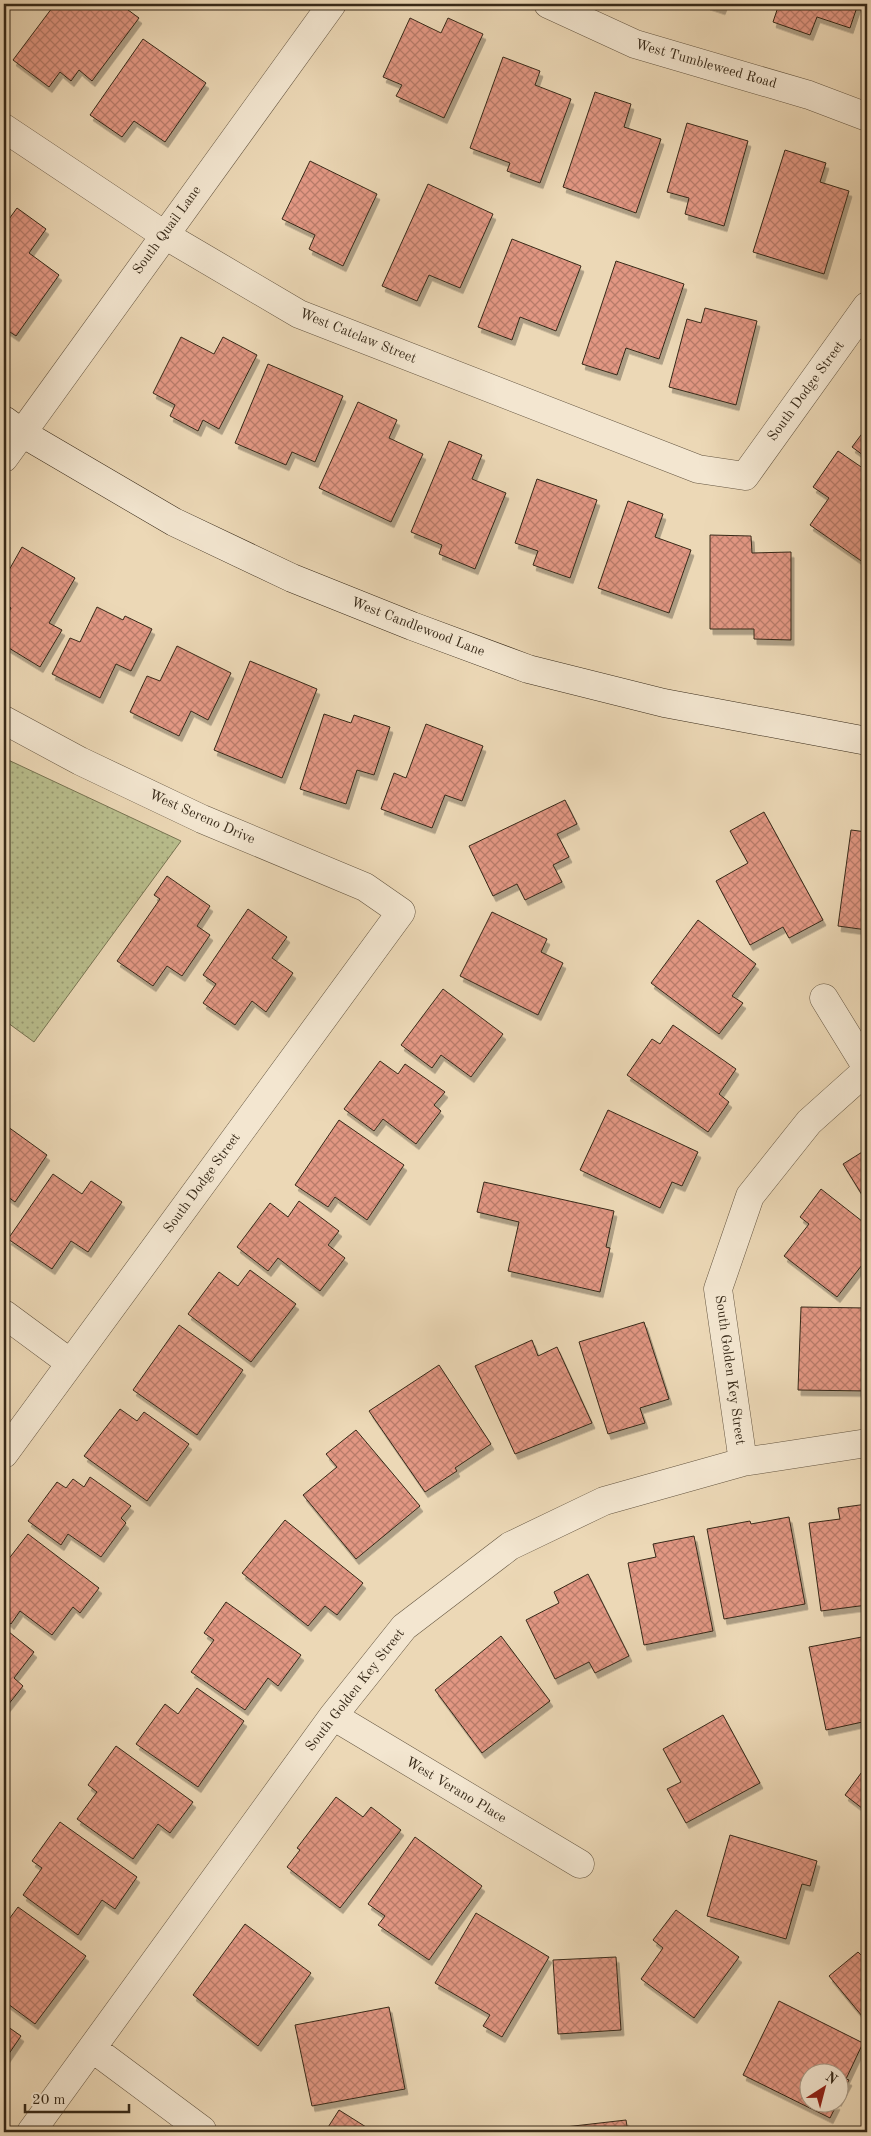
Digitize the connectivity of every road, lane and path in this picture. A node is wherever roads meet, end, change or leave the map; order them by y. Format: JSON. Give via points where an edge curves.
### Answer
{"nodes":[{"id":1,"x":332,"y":4,"type":"edge"},
{"id":2,"x":548,"y":4,"type":"edge"},
{"id":3,"x":867,"y":117,"type":"edge"},
{"id":4,"x":4,"y":128,"type":"edge"},
{"id":5,"x":163,"y":234,"type":"junction"},
{"id":6,"x":867,"y":306,"type":"edge"},
{"id":7,"x":13,"y":426,"type":"edge"},
{"id":8,"x":4,"y":458,"type":"edge"},
{"id":9,"x":745,"y":476,"type":"joint"},
{"id":10,"x":4,"y":720,"type":"edge"},
{"id":11,"x":867,"y":741,"type":"edge"},
{"id":12,"x":400,"y":912,"type":"joint"},
{"id":13,"x":824,"y":998,"type":"dead end"},
{"id":14,"x":867,"y":1069,"type":"edge"},
{"id":15,"x":4,"y":1314,"type":"edge"},
{"id":16,"x":69,"y":1362,"type":"junction"},
{"id":17,"x":867,"y":1443,"type":"edge"},
{"id":18,"x":4,"y":1454,"type":"edge"},
{"id":19,"x":743,"y":1462,"type":"junction"},
{"id":20,"x":333,"y":1716,"type":"junction"},
{"id":21,"x":580,"y":1864,"type":"dead end"},
{"id":22,"x":92,"y":2048,"type":"junction"},
{"id":23,"x":202,"y":2130,"type":"dead end"},
{"id":24,"x":30,"y":2132,"type":"edge"}],
"edges":[{"from":1,"to":5,"type":"street","name":"South Quail Lane"},
{"from":2,"to":3,"type":"street","name":"West Tumbleweed Road","via":[[635,44],[810,95]]},
{"from":4,"to":5,"type":"street","name":"West Catclaw Street"},
{"from":5,"to":7,"type":"street","name":"South Quail Lane"},
{"from":5,"to":9,"type":"street","name":"West Catclaw Street","via":[[299,314],[698,469]]},
{"from":6,"to":9,"type":"street","name":"South Dodge Street"},
{"from":7,"to":8,"type":"street","name":"South Quail Lane"},
{"from":7,"to":11,"type":"street","name":"West Candlewood Lane","via":[[174,522],[284,574],[528,669],[664,703]]},
{"from":10,"to":12,"type":"street","name":"West Sereno Drive","via":[[80,761],[202,819],[365,886]]},
{"from":12,"to":16,"type":"street","name":"South Dodge Street"},
{"from":13,"to":14,"type":"street","name":"South Golden Key Street"},
{"from":14,"to":19,"type":"street","name":"South Golden Key Street","via":[[809,1122],[750,1196],[718,1289]]},
{"from":15,"to":16,"type":"street"},
{"from":16,"to":18,"type":"street","name":"South Dodge Street"},
{"from":17,"to":19,"type":"street"},
{"from":19,"to":20,"type":"street","name":"South Golden Key Street","via":[[604,1501],[510,1546],[404,1627]]},
{"from":20,"to":21,"type":"street","name":"West Verano Place"},
{"from":20,"to":22,"type":"street","name":"South Golden Key Street"},
{"from":22,"to":23,"type":"street"},
{"from":22,"to":24,"type":"street","name":"South Golden Key Street"}]}
